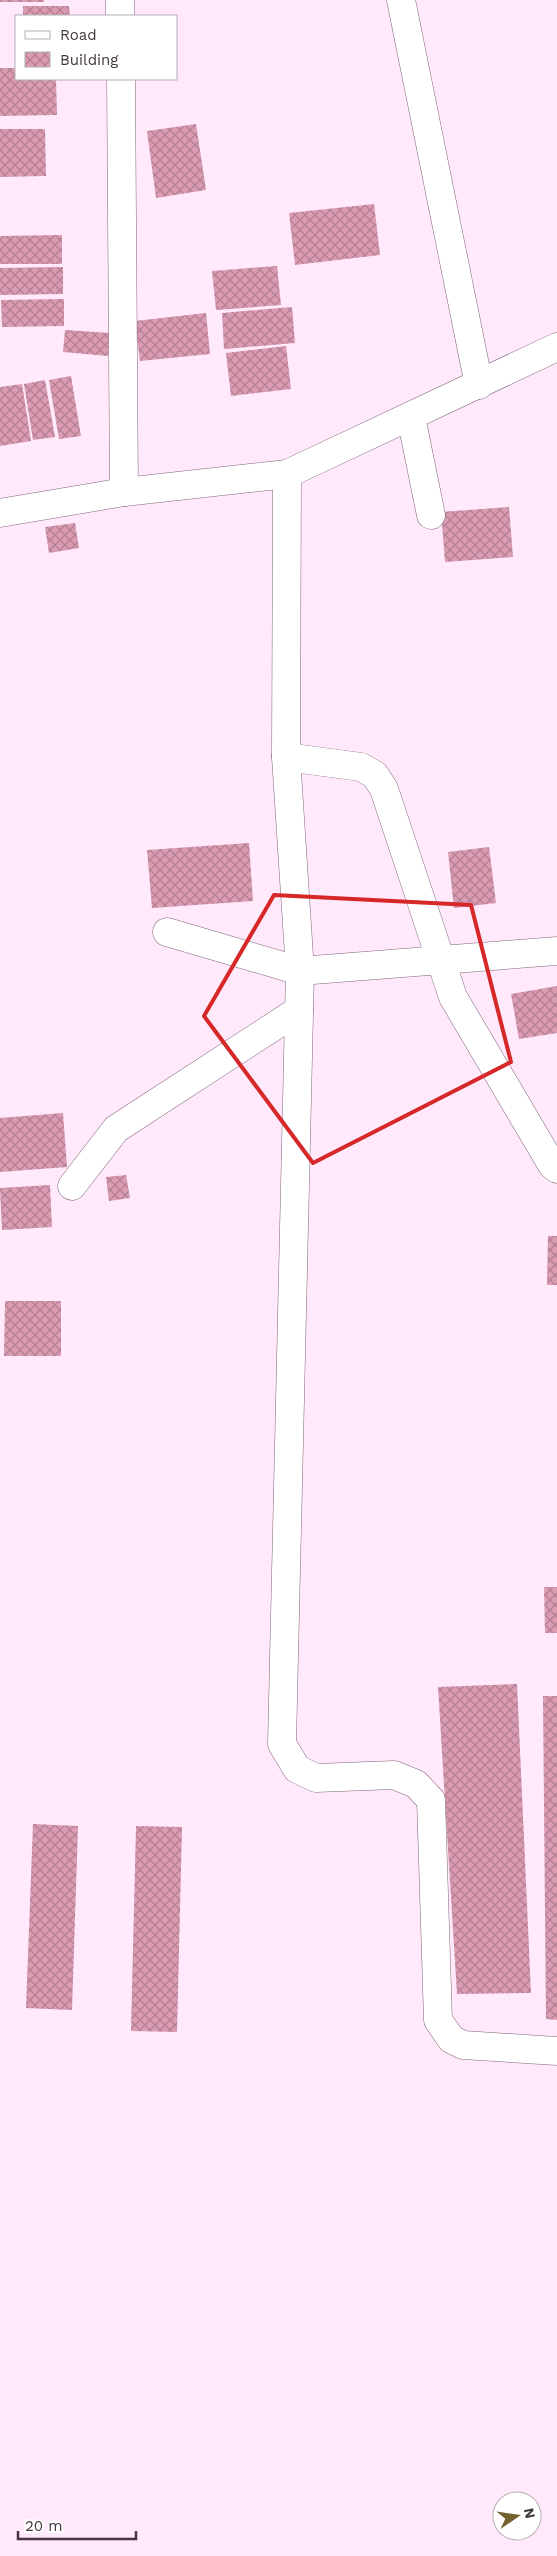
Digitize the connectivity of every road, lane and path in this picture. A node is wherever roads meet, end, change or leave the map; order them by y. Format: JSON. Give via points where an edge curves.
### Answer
{"nodes":[{"id":1,"x":120,"y":0,"type":"edge"},
{"id":2,"x":400,"y":0,"type":"edge"},
{"id":3,"x":120,"y":15,"type":"edge"},
{"id":4,"x":121,"y":80,"type":"edge"},
{"id":5,"x":557,"y":347,"type":"edge"},
{"id":6,"x":479,"y":385,"type":"junction"},
{"id":7,"x":411,"y":417,"type":"junction"},
{"id":8,"x":286,"y":474,"type":"junction"},
{"id":9,"x":124,"y":492,"type":"junction"},
{"id":10,"x":0,"y":513,"type":"edge"},
{"id":11,"x":431,"y":514,"type":"dead end"},
{"id":12,"x":286,"y":757,"type":"junction"},
{"id":13,"x":167,"y":932,"type":"dead end"},
{"id":14,"x":557,"y":950,"type":"edge"},
{"id":15,"x":440,"y":960,"type":"junction"},
{"id":16,"x":300,"y":970,"type":"junction"},
{"id":17,"x":299,"y":1010,"type":"junction"},
{"id":18,"x":557,"y":1169,"type":"edge"},
{"id":19,"x":72,"y":1186,"type":"dead end"},
{"id":20,"x":557,"y":2051,"type":"edge"}],
"edges":[{"from":1,"to":3,"type":"street"},
{"from":2,"to":6,"type":"street"},
{"from":4,"to":9,"type":"street"},
{"from":5,"to":6,"type":"street"},
{"from":6,"to":7,"type":"street"},
{"from":7,"to":8,"type":"street"},
{"from":7,"to":11,"type":"street"},
{"from":8,"to":9,"type":"street"},
{"from":8,"to":12,"type":"street"},
{"from":9,"to":10,"type":"street"},
{"from":12,"to":15,"type":"street","via":[[361,767],[374,775],[384,789]]},
{"from":12,"to":16,"type":"street"},
{"from":13,"to":16,"type":"street"},
{"from":14,"to":15,"type":"street"},
{"from":15,"to":16,"type":"street"},
{"from":15,"to":18,"type":"street","via":[[453,997]]},
{"from":16,"to":17,"type":"street"},
{"from":17,"to":19,"type":"street","via":[[116,1129]]},
{"from":17,"to":20,"type":"street","via":[[282,1744],[296,1769],[316,1778],[394,1775],[416,1784],[431,1800],[438,2020],[451,2039],[463,2045]]}]}
